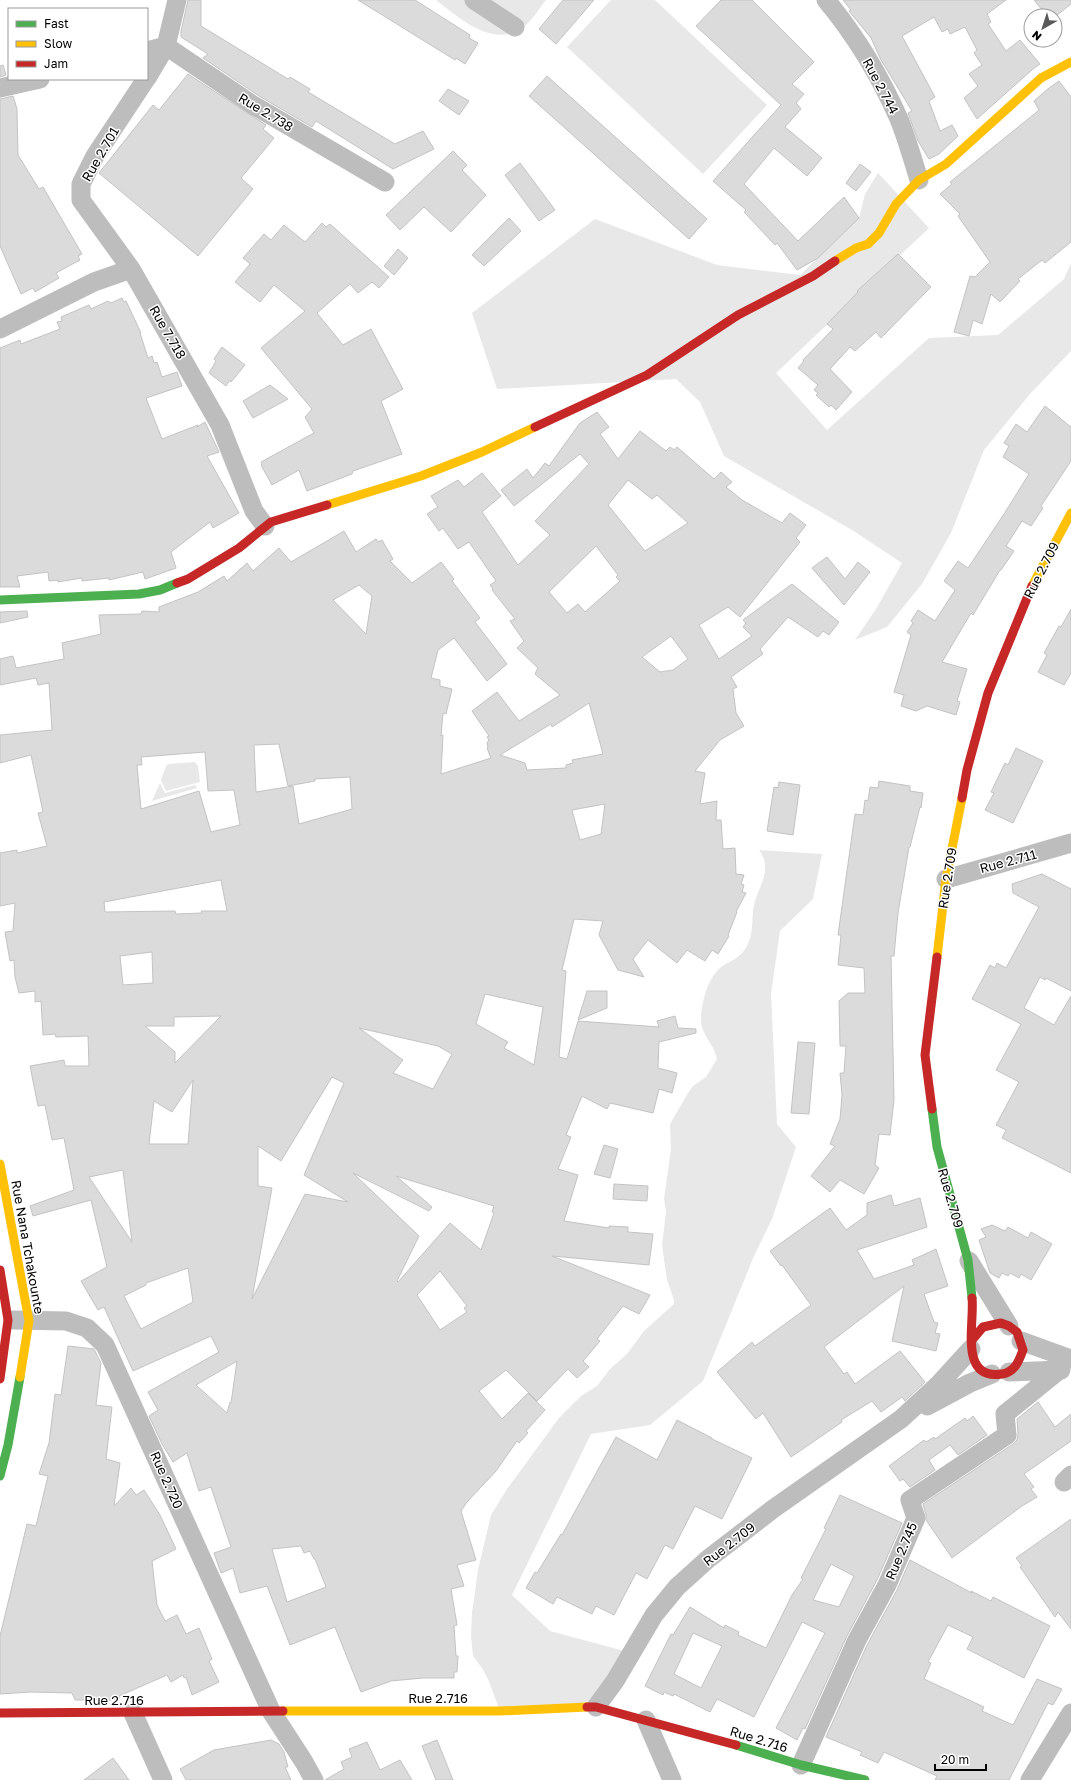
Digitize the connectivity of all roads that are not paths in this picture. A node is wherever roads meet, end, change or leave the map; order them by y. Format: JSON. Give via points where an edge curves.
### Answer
{"nodes":[{"id":1,"x":177,"y":0,"type":"edge"},
{"id":2,"x":474,"y":0,"type":"edge"},
{"id":3,"x":826,"y":0,"type":"edge"},
{"id":4,"x":514,"y":27,"type":"dead end"},
{"id":5,"x":166,"y":46,"type":"junction"},
{"id":6,"x":148,"y":51,"type":"edge"},
{"id":7,"x":1071,"y":62,"type":"edge"},
{"id":8,"x":148,"y":76,"type":"edge"},
{"id":9,"x":36,"y":80,"type":"edge"},
{"id":10,"x":146,"y":80,"type":"edge"},
{"id":11,"x":0,"y":88,"type":"edge"},
{"id":12,"x":920,"y":180,"type":"junction"},
{"id":13,"x":385,"y":182,"type":"dead end"},
{"id":14,"x":131,"y":269,"type":"junction"},
{"id":15,"x":0,"y":329,"type":"edge"},
{"id":16,"x":1071,"y":513,"type":"edge"},
{"id":17,"x":265,"y":526,"type":"junction"},
{"id":18,"x":0,"y":600,"type":"edge"},
{"id":19,"x":1071,"y":843,"type":"edge"},
{"id":20,"x":946,"y":879,"type":"junction"},
{"id":21,"x":0,"y":1164,"type":"edge"},
{"id":22,"x":968,"y":1260,"type":"junction"},
{"id":23,"x":0,"y":1270,"type":"edge"},
{"id":24,"x":4,"y":1320,"type":"edge"},
{"id":25,"x":29,"y":1321,"type":"junction"},
{"id":26,"x":1010,"y":1326,"type":"junction"},
{"id":27,"x":1021,"y":1341,"type":"junction"},
{"id":28,"x":972,"y":1345,"type":"junction"},
{"id":29,"x":1067,"y":1366,"type":"edge"},
{"id":30,"x":1000,"y":1373,"type":"junction"},
{"id":31,"x":0,"y":1379,"type":"edge"},
{"id":32,"x":901,"y":1419,"type":"junction"},
{"id":33,"x":0,"y":1476,"type":"edge"},
{"id":34,"x":596,"y":1707,"type":"junction"},
{"id":35,"x":271,"y":1711,"type":"junction"},
{"id":36,"x":0,"y":1713,"type":"edge"},
{"id":37,"x":133,"y":1713,"type":"junction"},
{"id":38,"x":1071,"y":1713,"type":"edge"},
{"id":39,"x":646,"y":1720,"type":"junction"},
{"id":40,"x":801,"y":1765,"type":"junction"},
{"id":41,"x":163,"y":1780,"type":"edge"},
{"id":42,"x":314,"y":1780,"type":"edge"},
{"id":43,"x":672,"y":1780,"type":"edge"},
{"id":44,"x":865,"y":1780,"type":"edge"},
{"id":45,"x":1030,"y":1780,"type":"edge"}],
"edges":[{"from":1,"to":5,"type":"street","name":"Rue 2.701"},
{"from":2,"to":4,"type":"street"},
{"from":3,"to":12,"type":"street","name":"Rue 2 744","via":[[849,28],[874,70],[899,120]]},
{"from":5,"to":6,"type":"street"},
{"from":5,"to":8,"type":"street","name":"Rue 2.701"},
{"from":5,"to":13,"type":"street","name":"Rue 2.738","via":[[253,105]]},
{"from":7,"to":12,"type":"street","via":[[1041,78],[946,164]]},
{"from":9,"to":11,"type":"street"},
{"from":10,"to":14,"type":"street","name":"Rue 2.701","via":[[95,156],[81,184],[81,200]]},
{"from":12,"to":17,"type":"street","via":[[896,204],[879,233],[868,244],[856,248],[813,276],[738,315],[646,375],[482,452],[435,471],[280,519]]},
{"from":14,"to":15,"type":"street","via":[[94,282]]},
{"from":14,"to":17,"type":"street","name":"Rue 7.718","via":[[220,425],[254,511]]},
{"from":16,"to":20,"type":"street","name":"Rue 2.709","via":[[1034,582],[988,693],[967,770]]},
{"from":17,"to":18,"type":"street","via":[[214,565],[188,580],[160,590],[139,594]]},
{"from":19,"to":20,"type":"street","name":"Rue 2.711"},
{"from":20,"to":22,"type":"street","name":"Rue 2.709","via":[[925,1055],[937,1147]]},
{"from":21,"to":25,"type":"street","name":"Rue Nana Tchakounte"},
{"from":22,"to":26,"type":"street","name":"Rue 2.709"},
{"from":22,"to":28,"type":"street","name":"Rue 2.709","via":[[973,1303]]},
{"from":23,"to":24,"type":"street"},
{"from":24,"to":25,"type":"street","name":"Rue 2.720"},
{"from":24,"to":31,"type":"street"},
{"from":25,"to":33,"type":"street","name":"Rue Nana Tchakounte","via":[[8,1445]]},
{"from":25,"to":35,"type":"street","name":"Rue 2.720","via":[[66,1322],[87,1328],[105,1345]]},
{"from":26,"to":27,"type":"street","via":[[1017,1332]]},
{"from":26,"to":28,"type":"street","name":"Rue 2.709","via":[[1001,1323],[983,1327]]},
{"from":27,"to":29,"type":"street"},
{"from":27,"to":30,"type":"street","via":[[1023,1350],[1016,1366]]},
{"from":28,"to":30,"type":"street","via":[[972,1358],[977,1366],[985,1372]]},
{"from":28,"to":32,"type":"street","name":"Rue 2.709","via":[[939,1384]]},
{"from":29,"to":30,"type":"street"},
{"from":29,"to":40,"type":"street","name":"Rue 2.745","via":[[1004,1414],[1007,1435],[910,1500],[916,1518]]},
{"from":30,"to":32,"type":"street","name":"Rue 2.709","via":[[948,1393]]},
{"from":32,"to":34,"type":"street","name":"Rue 2.709","via":[[773,1509],[708,1559],[677,1587],[654,1615],[615,1681]]},
{"from":34,"to":35,"type":"street","name":"Rue 2.716","via":[[500,1711]]},
{"from":34,"to":39,"type":"street","name":"Rue 2.716"},
{"from":35,"to":37,"type":"street","name":"Rue 2.716"},
{"from":35,"to":42,"type":"street","name":"Rue 2.720"},
{"from":36,"to":37,"type":"street","name":"Rue 2.716"},
{"from":37,"to":41,"type":"street"},
{"from":38,"to":45,"type":"street"},
{"from":39,"to":40,"type":"street","name":"Rue 2.716"},
{"from":39,"to":43,"type":"street"},
{"from":40,"to":44,"type":"street","name":"Rue 2.716"}]}
